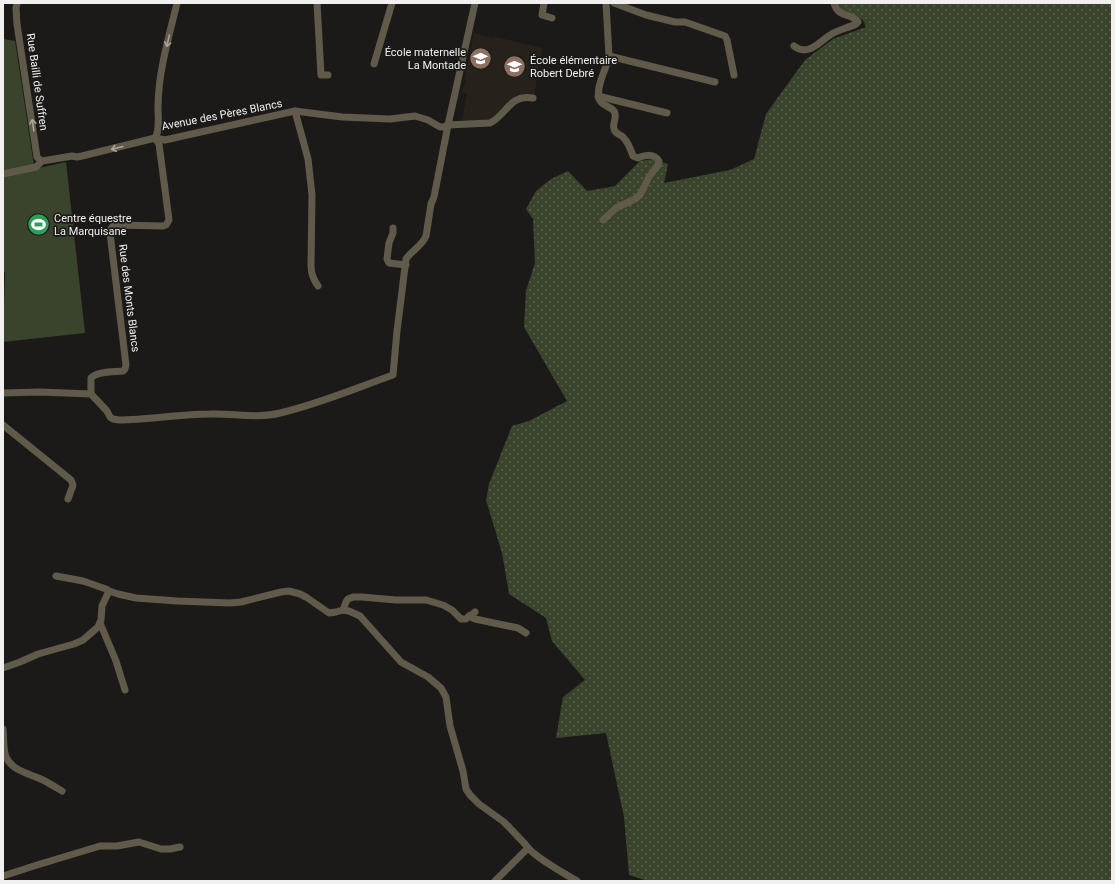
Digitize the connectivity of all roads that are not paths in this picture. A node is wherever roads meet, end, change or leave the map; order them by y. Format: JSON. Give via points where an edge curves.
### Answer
{"nodes":[{"id":1,"x":17,"y":3,"type":"edge"},
{"id":2,"x":177,"y":3,"type":"edge"},
{"id":3,"x":317,"y":3,"type":"edge"},
{"id":4,"x":392,"y":3,"type":"edge"},
{"id":5,"x":475,"y":3,"type":"edge"},
{"id":6,"x":544,"y":3,"type":"edge"},
{"id":7,"x":606,"y":3,"type":"edge"},
{"id":8,"x":614,"y":3,"type":"edge"},
{"id":9,"x":834,"y":3,"type":"edge"},
{"id":10,"x":552,"y":18,"type":"dead end"},
{"id":11,"x":794,"y":46,"type":"dead end"},
{"id":12,"x":609,"y":56,"type":"junction"},
{"id":13,"x":374,"y":64,"type":"dead end"},
{"id":14,"x":328,"y":75,"type":"dead end"},
{"id":15,"x":734,"y":75,"type":"dead end"},
{"id":16,"x":715,"y":82,"type":"dead end"},
{"id":17,"x":598,"y":96,"type":"junction"},
{"id":18,"x":533,"y":98,"type":"dead end"},
{"id":19,"x":295,"y":111,"type":"junction"},
{"id":20,"x":667,"y":113,"type":"dead end"},
{"id":21,"x":448,"y":125,"type":"junction"},
{"id":22,"x":155,"y":138,"type":"junction"},
{"id":23,"x":42,"y":162,"type":"junction"},
{"id":24,"x":3,"y":174,"type":"edge"},
{"id":25,"x":603,"y":220,"type":"dead end"},
{"id":26,"x":393,"y":228,"type":"dead end"},
{"id":27,"x":406,"y":265,"type":"junction"},
{"id":28,"x":318,"y":286,"type":"dead end"},
{"id":29,"x":3,"y":393,"type":"edge"},
{"id":30,"x":91,"y":394,"type":"junction"},
{"id":31,"x":3,"y":425,"type":"edge"},
{"id":32,"x":68,"y":499,"type":"dead end"},
{"id":33,"x":56,"y":576,"type":"dead end"},
{"id":34,"x":109,"y":591,"type":"junction"},
{"id":35,"x":343,"y":610,"type":"junction"},
{"id":36,"x":100,"y":623,"type":"junction"},
{"id":37,"x":526,"y":633,"type":"dead end"},
{"id":38,"x":3,"y":668,"type":"edge"},
{"id":39,"x":125,"y":690,"type":"dead end"},
{"id":40,"x":3,"y":729,"type":"edge"},
{"id":41,"x":62,"y":791,"type":"dead end"},
{"id":42,"x":180,"y":847,"type":"dead end"},
{"id":43,"x":528,"y":848,"type":"junction"},
{"id":44,"x":3,"y":876,"type":"edge"},
{"id":45,"x":495,"y":881,"type":"edge"},
{"id":46,"x":577,"y":881,"type":"edge"}],
"edges":[{"from":23,"to":1,"type":"street","name":"Rue Bailli de Suffren","one_way":true,"via":[[37,157],[17,24]]},
{"from":2,"to":22,"type":"street","one_way":true,"via":[[161,72],[158,132]]},
{"from":3,"to":14,"type":"street","via":[[322,76]]},
{"from":4,"to":13,"type":"street"},
{"from":5,"to":21,"type":"street"},
{"from":6,"to":10,"type":"street","via":[[542,15]]},
{"from":7,"to":12,"type":"street"},
{"from":8,"to":15,"type":"street","via":[[675,22],[685,22],[725,36]]},
{"from":9,"to":11,"type":"street","via":[[839,13],[858,22],[830,35],[813,48],[798,50]]},
{"from":12,"to":16,"type":"street"},
{"from":12,"to":17,"type":"street"},
{"from":17,"to":20,"type":"street"},
{"from":17,"to":25,"type":"street","via":[[600,102],[615,112],[613,128],[624,138],[633,156],[638,158],[647,155],[659,161],[640,196],[616,208]]},
{"from":18,"to":21,"type":"street","name":"Avenue des Pères Blancs","via":[[519,98],[490,123]]},
{"from":19,"to":21,"type":"street","name":"Avenue des Pères Blancs","via":[[342,117],[390,119],[415,116],[440,127]]},
{"from":19,"to":22,"type":"street","name":"Avenue des Pères Blancs","via":[[165,140]]},
{"from":19,"to":28,"type":"street","via":[[308,160],[312,195],[310,266],[311,274]]},
{"from":21,"to":27,"type":"street","via":[[426,236],[406,258]]},
{"from":22,"to":23,"type":"street","name":"Avenue des Pères Blancs","one_way":true,"via":[[82,156]]},
{"from":22,"to":30,"type":"street","name":"Rue des Monts Blancs","via":[[159,144],[169,220],[163,226],[118,225],[111,229],[126,365],[123,371],[94,375],[91,378]]},
{"from":23,"to":24,"type":"street","name":"Avenue des Pères Blancs","via":[[36,167]]},
{"from":26,"to":27,"type":"street","via":[[387,260],[389,263]]},
{"from":27,"to":30,"type":"street","via":[[393,375],[316,403],[263,416],[211,414],[118,420],[112,419]]},
{"from":29,"to":30,"type":"street"},
{"from":31,"to":32,"type":"street","via":[[71,480]]},
{"from":33,"to":34,"type":"street","via":[[83,581]]},
{"from":34,"to":35,"type":"street","via":[[136,598],[230,603],[289,591],[306,597],[329,612]]},
{"from":34,"to":36,"type":"street","via":[[102,606]]},
{"from":35,"to":37,"type":"street","via":[[348,599],[353,597],[426,600],[452,610],[461,619],[466,619],[472,614],[475,619],[518,628]]},
{"from":35,"to":43,"type":"street","via":[[350,610],[360,616],[401,662],[428,676],[441,688],[446,697],[450,726],[466,789],[479,804],[504,822]]},
{"from":36,"to":38,"type":"street","via":[[83,640]]},
{"from":36,"to":39,"type":"street"},
{"from":40,"to":41,"type":"street","via":[[6,757],[9,762]]},
{"from":42,"to":44,"type":"street","via":[[161,849],[140,842],[100,846]]},
{"from":43,"to":45,"type":"street"},
{"from":43,"to":46,"type":"street"}]}
